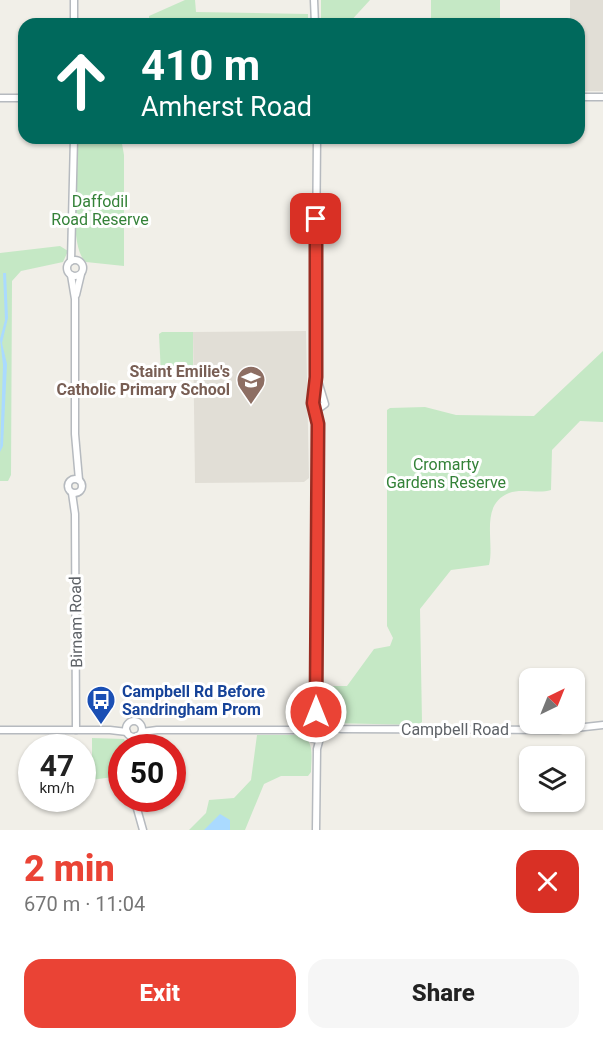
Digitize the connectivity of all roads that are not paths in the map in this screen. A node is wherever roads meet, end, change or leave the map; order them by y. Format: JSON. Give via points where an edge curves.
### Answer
{"nodes":[{"id":1,"x":74,"y":0,"type":"edge"},
{"id":2,"x":314,"y":0,"type":"edge"},
{"id":3,"x":74,"y":18,"type":"edge"},
{"id":4,"x":315,"y":18,"type":"edge"},
{"id":5,"x":585,"y":97,"type":"edge"},
{"id":6,"x":603,"y":97,"type":"edge"},
{"id":7,"x":0,"y":98,"type":"edge"},
{"id":8,"x":18,"y":98,"type":"edge"},
{"id":9,"x":74,"y":144,"type":"edge"},
{"id":10,"x":317,"y":144,"type":"edge"},
{"id":11,"x":74,"y":241,"type":"junction"},
{"id":12,"x":71,"y":261,"type":"junction"},
{"id":13,"x":80,"y":262,"type":"junction"},
{"id":14,"x":81,"y":274,"type":"junction"},
{"id":15,"x":70,"y":275,"type":"junction"},
{"id":16,"x":75,"y":299,"type":"junction"},
{"id":17,"x":318,"y":398,"type":"junction"},
{"id":18,"x":319,"y":408,"type":"junction"},
{"id":19,"x":76,"y":468,"type":"junction"},
{"id":20,"x":71,"y":480,"type":"junction"},
{"id":21,"x":79,"y":480,"type":"junction"},
{"id":22,"x":80,"y":492,"type":"junction"},
{"id":23,"x":72,"y":493,"type":"junction"},
{"id":24,"x":75,"y":514,"type":"junction"},
{"id":25,"x":316,"y":712,"type":"junction"},
{"id":26,"x":128,"y":724,"type":"junction"},
{"id":27,"x":141,"y":724,"type":"junction"},
{"id":28,"x":309,"y":725,"type":"junction"},
{"id":29,"x":603,"y":725,"type":"edge"},
{"id":30,"x":0,"y":730,"type":"edge"},
{"id":31,"x":76,"y":730,"type":"junction"},
{"id":32,"x":110,"y":730,"type":"junction"},
{"id":33,"x":157,"y":730,"type":"junction"},
{"id":34,"x":299,"y":730,"type":"junction"},
{"id":35,"x":318,"y":732,"type":"junction"},
{"id":36,"x":134,"y":734,"type":"junction"},
{"id":37,"x":138,"y":812,"type":"edge"},
{"id":38,"x":143,"y":830,"type":"edge"},
{"id":39,"x":316,"y":830,"type":"edge"}],
"edges":[{"from":1,"to":3,"type":"street"},
{"from":2,"to":4,"type":"street"},
{"from":5,"to":6,"type":"street"},
{"from":7,"to":8,"type":"street"},
{"from":9,"to":11,"type":"street","name":"Birnam Road"},
{"from":10,"to":17,"type":"street"},
{"from":11,"to":12,"type":"street","name":"Birnam Road"},
{"from":11,"to":13,"type":"street","name":"Birnam Road"},
{"from":12,"to":13,"type":"street"},
{"from":12,"to":15,"type":"street","name":"Birnam Road","via":[[67,268]]},
{"from":13,"to":14,"type":"street","name":"Birnam Road"},
{"from":14,"to":15,"type":"street"},
{"from":14,"to":16,"type":"street","name":"Birnam Road"},
{"from":15,"to":16,"type":"street","name":"Birnam Road"},
{"from":16,"to":19,"type":"street","name":"Birnam Road"},
{"from":17,"to":18,"type":"street","via":[[313,403]]},
{"from":17,"to":18,"type":"street","via":[[325,401]]},
{"from":18,"to":25,"type":"street"},
{"from":19,"to":20,"type":"street","name":"Birnam Road"},
{"from":19,"to":21,"type":"street","name":"Birnam Road"},
{"from":20,"to":21,"type":"street"},
{"from":20,"to":23,"type":"street","name":"Birnam Road","via":[[68,487]]},
{"from":21,"to":22,"type":"street","name":"Birnam Road"},
{"from":22,"to":23,"type":"street"},
{"from":22,"to":24,"type":"street","name":"Birnam Road"},
{"from":23,"to":24,"type":"street","name":"Birnam Road"},
{"from":24,"to":31,"type":"street","name":"Birnam Road"},
{"from":25,"to":28,"type":"street"},
{"from":25,"to":35,"type":"street"},
{"from":26,"to":27,"type":"street","via":[[133,720]]},
{"from":26,"to":32,"type":"street"},
{"from":26,"to":36,"type":"street"},
{"from":27,"to":33,"type":"street"},
{"from":27,"to":36,"type":"street"},
{"from":28,"to":34,"type":"street"},
{"from":28,"to":35,"type":"street"},
{"from":28,"to":35,"type":"street","name":"Campbell Road"},
{"from":29,"to":35,"type":"street","name":"Campbell Road","via":[[558,730]]},
{"from":30,"to":31,"type":"street"},
{"from":31,"to":32,"type":"street"},
{"from":32,"to":36,"type":"street"},
{"from":33,"to":34,"type":"street"},
{"from":33,"to":36,"type":"street"},
{"from":34,"to":35,"type":"street"},
{"from":35,"to":39,"type":"street"},
{"from":37,"to":38,"type":"street"}]}
